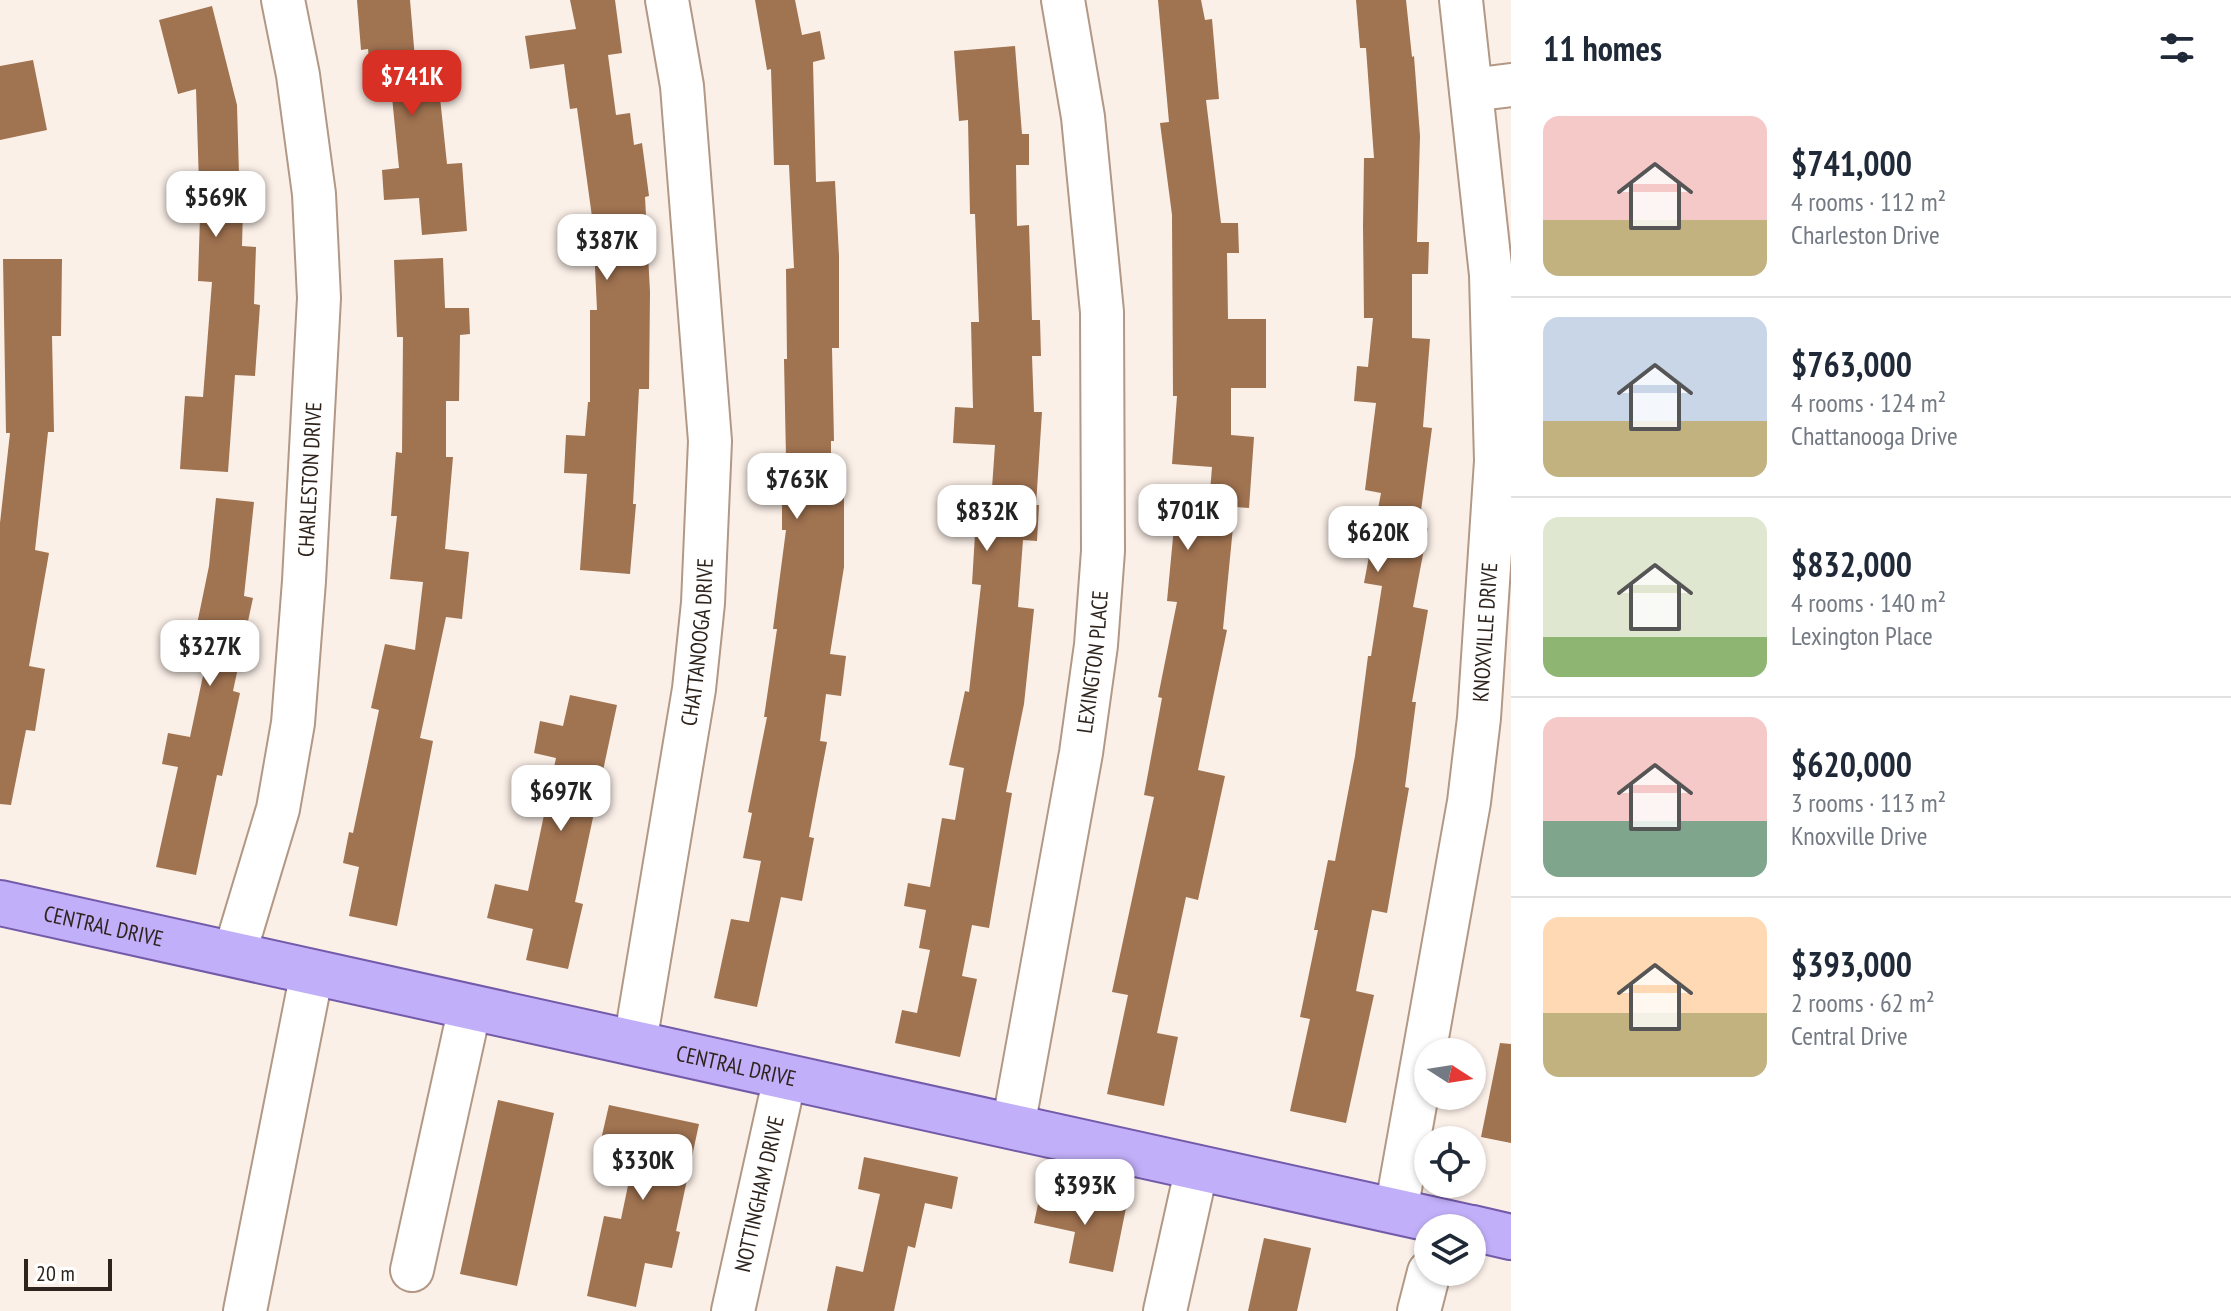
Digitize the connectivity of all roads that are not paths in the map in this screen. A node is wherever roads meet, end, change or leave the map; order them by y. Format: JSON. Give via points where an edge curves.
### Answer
{"nodes":[{"id":1,"x":283,"y":0,"type":"edge"},
{"id":2,"x":667,"y":0,"type":"edge"},
{"id":3,"x":1063,"y":0,"type":"edge"},
{"id":4,"x":1461,"y":0,"type":"edge"},
{"id":5,"x":1491,"y":87,"type":"edge"},
{"id":6,"x":0,"y":903,"type":"edge"},
{"id":7,"x":234,"y":955,"type":"junction"},
{"id":8,"x":312,"y":972,"type":"junction"},
{"id":9,"x":470,"y":1007,"type":"junction"},
{"id":10,"x":635,"y":1043,"type":"junction"},
{"id":11,"x":785,"y":1077,"type":"junction"},
{"id":12,"x":1013,"y":1127,"type":"junction"},
{"id":13,"x":1197,"y":1167,"type":"junction"},
{"id":14,"x":1396,"y":1211,"type":"junction"},
{"id":15,"x":1414,"y":1216,"type":"edge"},
{"id":16,"x":1486,"y":1232,"type":"edge"},
{"id":17,"x":1511,"y":1237,"type":"edge"},
{"id":18,"x":412,"y":1270,"type":"dead end"},
{"id":19,"x":1425,"y":1286,"type":"edge"},
{"id":20,"x":245,"y":1311,"type":"edge"},
{"id":21,"x":733,"y":1311,"type":"edge"},
{"id":22,"x":1165,"y":1311,"type":"edge"},
{"id":23,"x":1419,"y":1311,"type":"edge"}],
"edges":[{"from":1,"to":7,"type":"street","name":"CHARLESTON DRIVE","via":[[314,194],[319,298],[293,723],[278,809]]},
{"from":2,"to":10,"type":"street","name":"CHATTANOOGA DRIVE","via":[[682,86],[710,441],[694,689]]},
{"from":3,"to":12,"type":"street","name":"LEXINGTON PLACE","via":[[1083,117],[1102,312],[1103,551],[1081,753]]},
{"from":4,"to":5,"type":"street","name":"KNOXVILLE DRIVE"},
{"from":5,"to":14,"type":"street","name":"KNOXVILLE DRIVE","via":[[1496,461],[1479,718],[1469,802]]},
{"from":6,"to":7,"type":"main road","name":"CENTRAL DRIVE"},
{"from":7,"to":8,"type":"main road","name":"CENTRAL DRIVE"},
{"from":8,"to":9,"type":"main road","name":"CENTRAL DRIVE"},
{"from":8,"to":20,"type":"street"},
{"from":9,"to":10,"type":"main road","name":"CENTRAL DRIVE"},
{"from":9,"to":18,"type":"street"},
{"from":10,"to":11,"type":"main road","name":"CENTRAL DRIVE"},
{"from":11,"to":12,"type":"main road","name":"CENTRAL DRIVE"},
{"from":11,"to":21,"type":"street","name":"NOTTINGHAM DRIVE"},
{"from":12,"to":13,"type":"main road","name":"CENTRAL DRIVE"},
{"from":13,"to":14,"type":"main road","name":"CENTRAL DRIVE"},
{"from":13,"to":22,"type":"street"},
{"from":14,"to":15,"type":"main road","name":"CENTRAL DRIVE"},
{"from":16,"to":17,"type":"main road","name":"CENTRAL DRIVE"},
{"from":19,"to":23,"type":"street"}]}
